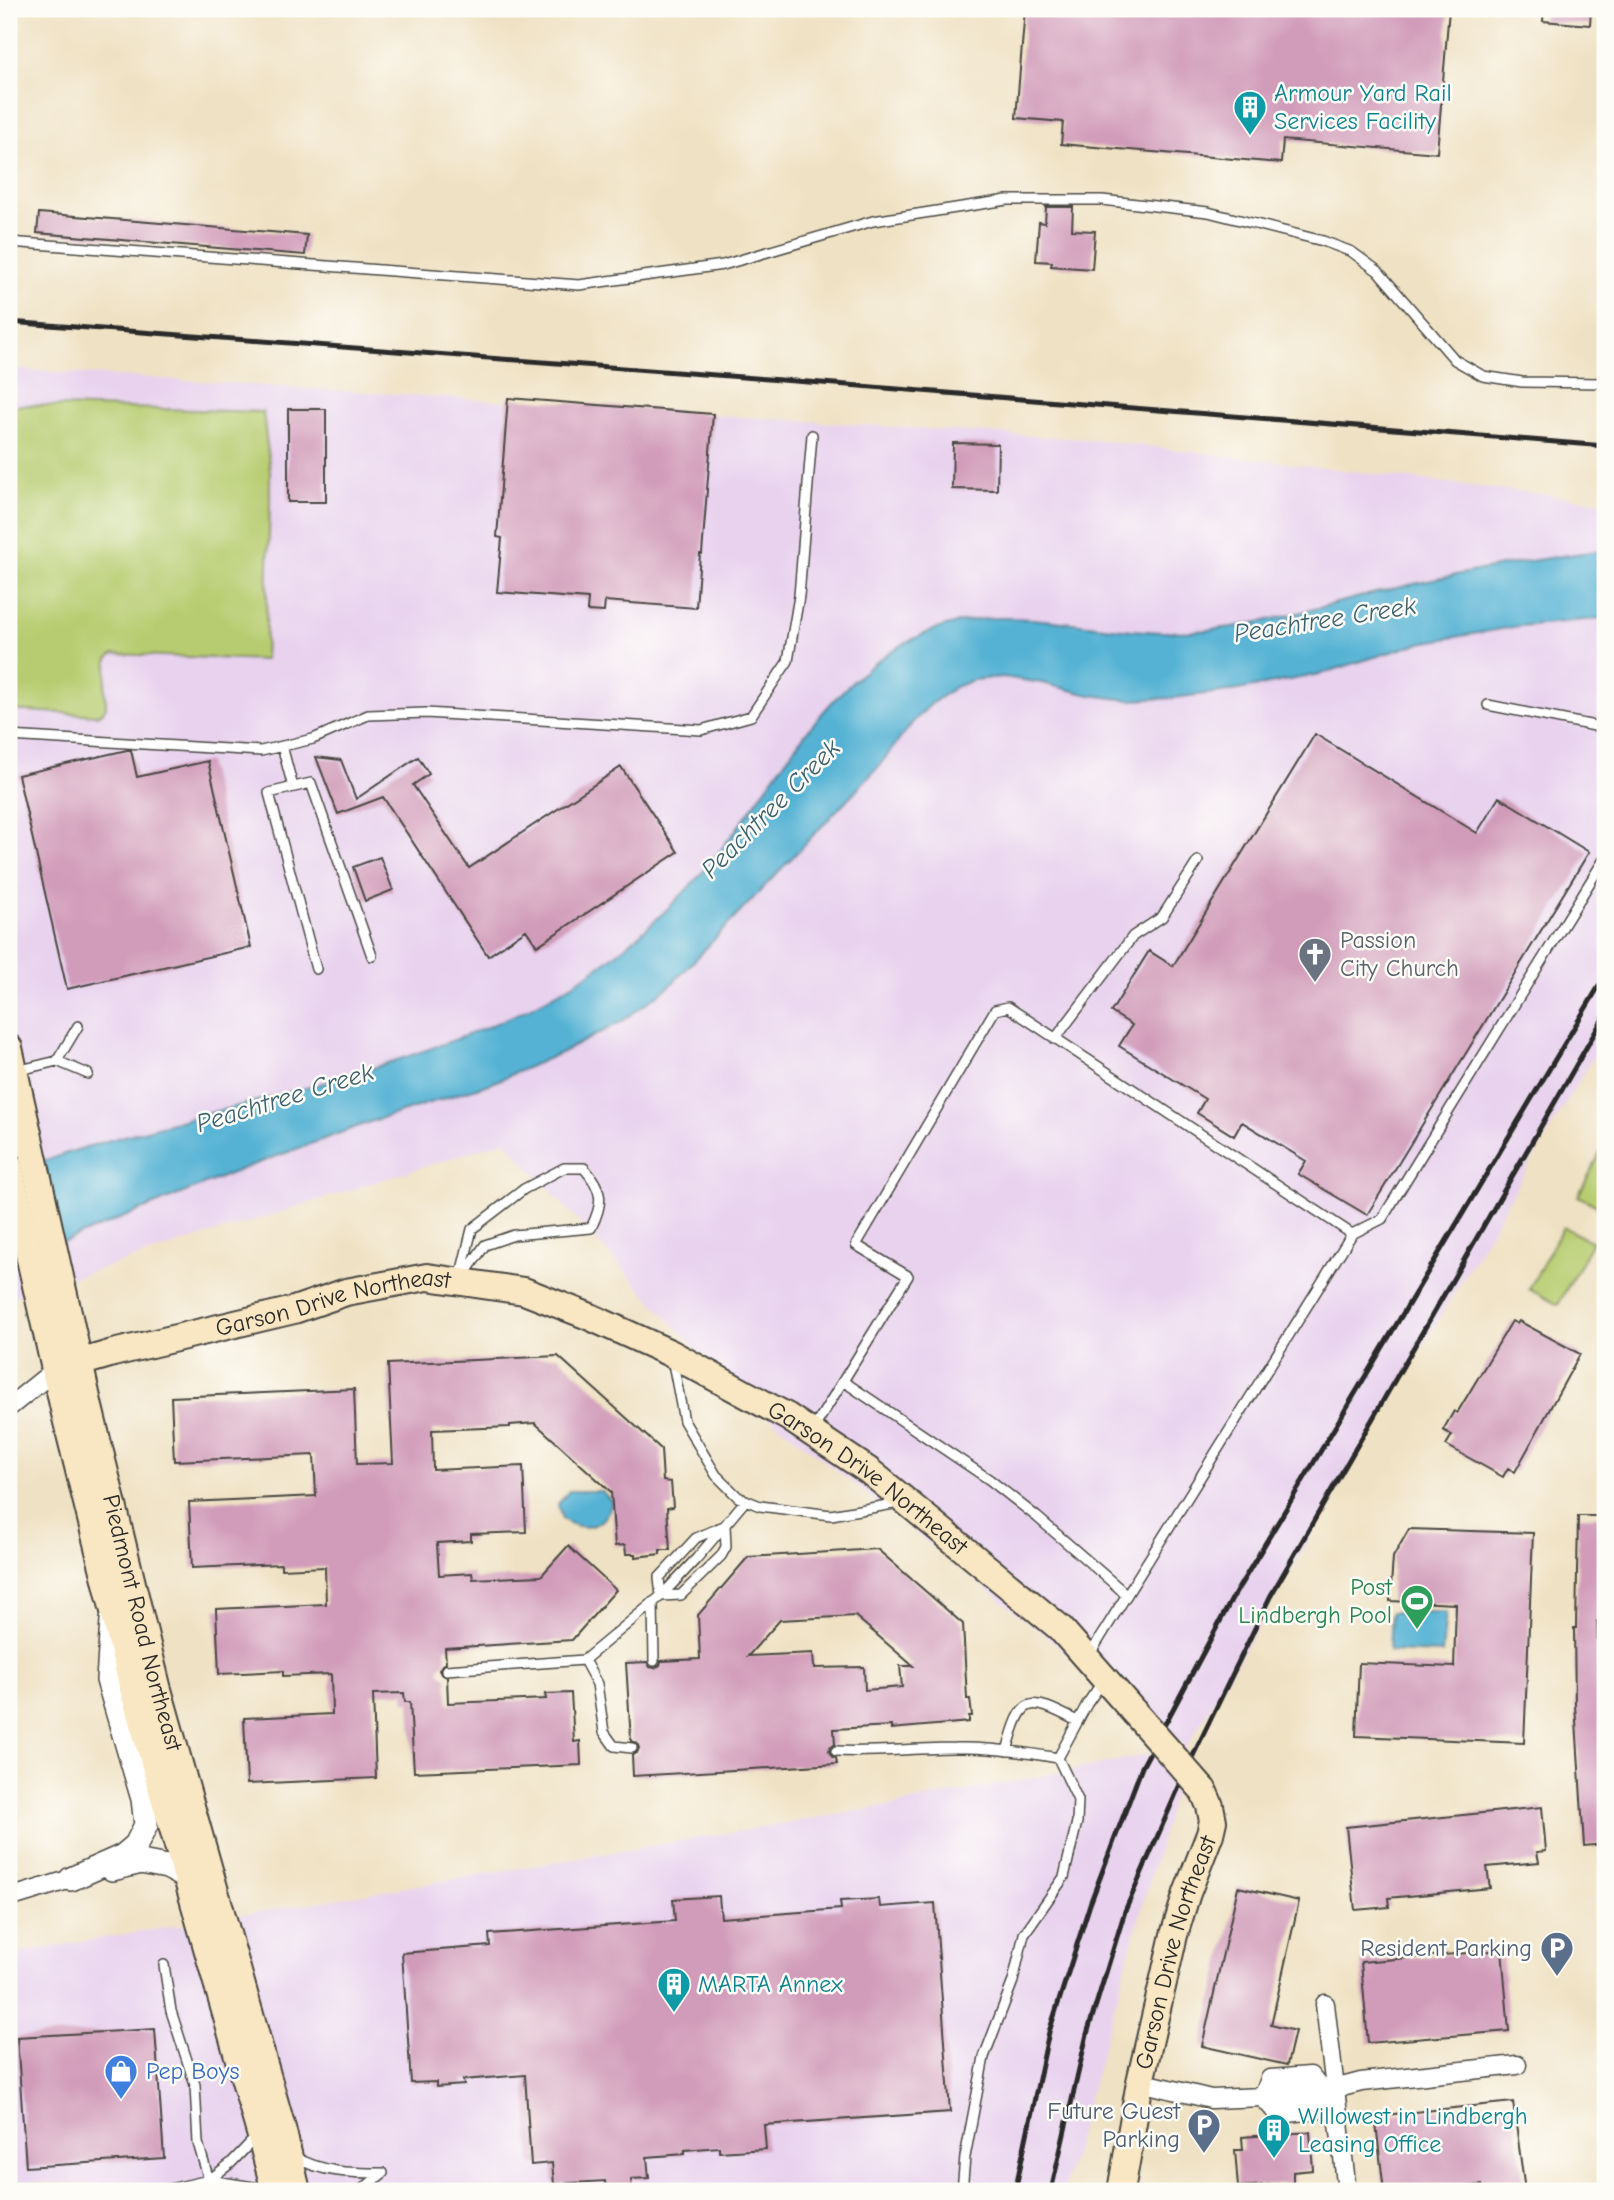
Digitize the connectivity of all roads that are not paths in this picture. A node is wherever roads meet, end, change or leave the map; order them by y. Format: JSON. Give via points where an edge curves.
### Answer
{"nodes":[{"id":1,"x":10,"y":9,"type":"edge"},
{"id":2,"x":9,"y":30,"type":"edge"},
{"id":3,"x":9,"y":242,"type":"edge"},
{"id":4,"x":1605,"y":383,"type":"edge"},
{"id":5,"x":812,"y":435,"type":"dead end"},
{"id":6,"x":1488,"y":705,"type":"dead end"},
{"id":7,"x":1605,"y":728,"type":"edge"},
{"id":8,"x":9,"y":736,"type":"edge"},
{"id":9,"x":282,"y":746,"type":"junction"},
{"id":10,"x":293,"y":787,"type":"junction"},
{"id":11,"x":1605,"y":858,"type":"edge"},
{"id":12,"x":1198,"y":860,"type":"dead end"},
{"id":13,"x":372,"y":956,"type":"dead end"},
{"id":14,"x":316,"y":969,"type":"dead end"},
{"id":15,"x":78,"y":1026,"type":"dead end"},
{"id":16,"x":1055,"y":1039,"type":"junction"},
{"id":17,"x":12,"y":1059,"type":"edge"},
{"id":18,"x":57,"y":1061,"type":"junction"},
{"id":19,"x":88,"y":1074,"type":"dead end"},
{"id":20,"x":9,"y":1166,"type":"edge"},
{"id":21,"x":1352,"y":1234,"type":"junction"},
{"id":22,"x":459,"y":1282,"type":"junction"},
{"id":23,"x":56,"y":1313,"type":"junction"},
{"id":24,"x":670,"y":1353,"type":"junction"},
{"id":25,"x":68,"y":1367,"type":"junction"},
{"id":26,"x":844,"y":1381,"type":"junction"},
{"id":27,"x":9,"y":1407,"type":"edge"},
{"id":28,"x":811,"y":1433,"type":"junction"},
{"id":29,"x":746,"y":1500,"type":"junction"},
{"id":30,"x":906,"y":1502,"type":"junction"},
{"id":31,"x":724,"y":1525,"type":"junction"},
{"id":32,"x":1127,"y":1595,"type":"junction"},
{"id":33,"x":657,"y":1599,"type":"junction"},
{"id":34,"x":113,"y":1610,"type":"junction"},
{"id":35,"x":1087,"y":1659,"type":"junction"},
{"id":36,"x":584,"y":1660,"type":"junction"},
{"id":37,"x":654,"y":1661,"type":"dead end"},
{"id":38,"x":446,"y":1670,"type":"dead end"},
{"id":39,"x":1105,"y":1679,"type":"junction"},
{"id":40,"x":1077,"y":1721,"type":"junction"},
{"id":41,"x":632,"y":1748,"type":"dead end"},
{"id":42,"x":836,"y":1751,"type":"dead end"},
{"id":43,"x":1006,"y":1751,"type":"junction"},
{"id":44,"x":1058,"y":1758,"type":"junction"},
{"id":45,"x":186,"y":1877,"type":"junction"},
{"id":46,"x":71,"y":1878,"type":"junction"},
{"id":47,"x":9,"y":1898,"type":"edge"},
{"id":48,"x":164,"y":1965,"type":"dead end"},
{"id":49,"x":1325,"y":2004,"type":"dead end"},
{"id":50,"x":1517,"y":2065,"type":"dead end"},
{"id":51,"x":1140,"y":2082,"type":"junction"},
{"id":52,"x":1329,"y":2091,"type":"junction"},
{"id":53,"x":1263,"y":2097,"type":"junction"},
{"id":54,"x":260,"y":2133,"type":"junction"},
{"id":55,"x":288,"y":2153,"type":"junction"},
{"id":56,"x":209,"y":2180,"type":"junction"},
{"id":57,"x":161,"y":2191,"type":"edge"},
{"id":58,"x":282,"y":2191,"type":"edge"},
{"id":59,"x":360,"y":2191,"type":"edge"},
{"id":60,"x":962,"y":2191,"type":"edge"},
{"id":61,"x":1121,"y":2191,"type":"edge"},
{"id":62,"x":1347,"y":2191,"type":"edge"}],
"edges":[{"from":1,"to":2,"type":"lane"},
{"from":3,"to":4,"type":"lane","via":[[579,285],[723,265],[873,221],[1007,200],[1102,200],[1208,212],[1323,241],[1352,252],[1378,271],[1455,360],[1483,376],[1522,382]]},
{"from":5,"to":9,"type":"lane","via":[[799,596],[788,661],[751,716],[701,730],[426,713],[368,715],[313,739]]},
{"from":6,"to":7,"type":"lane"},
{"from":8,"to":9,"type":"lane","via":[[261,751]]},
{"from":9,"to":10,"type":"lane"},
{"from":10,"to":13,"type":"lane","via":[[312,783]]},
{"from":10,"to":14,"type":"lane","via":[[269,793]]},
{"from":11,"to":21,"type":"lane","via":[[1382,1219]]},
{"from":12,"to":16,"type":"lane","via":[[1163,917],[1133,936]]},
{"from":15,"to":18,"type":"lane"},
{"from":16,"to":21,"type":"lane"},
{"from":16,"to":26,"type":"lane","via":[[1008,1007],[995,1010],[856,1245],[908,1276]]},
{"from":17,"to":18,"type":"lane"},
{"from":17,"to":23,"type":"main road","name":"Piedmont Road Northeast"},
{"from":18,"to":19,"type":"lane"},
{"from":20,"to":23,"type":"main road","name":"Piedmont Road Northeast"},
{"from":21,"to":32,"type":"lane"},
{"from":22,"to":22,"type":"lane","via":[[485,1245],[514,1235],[591,1228],[600,1210],[597,1183],[584,1168],[564,1168],[524,1189],[472,1229]]},
{"from":22,"to":24,"type":"main road","name":"Garson Drive Northeast","via":[[524,1292]]},
{"from":22,"to":25,"type":"main road","name":"Garson Drive Northeast","via":[[427,1277],[346,1292],[294,1310]]},
{"from":23,"to":25,"type":"main road","name":"Piedmont Road Northeast"},
{"from":24,"to":28,"type":"main road","name":"Garson Drive Northeast"},
{"from":24,"to":29,"type":"lane","via":[[684,1421],[716,1475]]},
{"from":25,"to":27,"type":"street"},
{"from":25,"to":34,"type":"main road","name":"Piedmont Road Northeast"},
{"from":25,"to":55,"type":"main road","name":"Piedmont Road Northeast"},
{"from":26,"to":28,"type":"lane"},
{"from":26,"to":32,"type":"lane","via":[[990,1480]]},
{"from":28,"to":30,"type":"main road","name":"Garson Drive Northeast"},
{"from":29,"to":30,"type":"lane","via":[[831,1515]]},
{"from":29,"to":31,"type":"lane"},
{"from":30,"to":35,"type":"main road","name":"Garson Drive Northeast","via":[[1060,1628]]},
{"from":31,"to":33,"type":"lane"},
{"from":31,"to":33,"type":"lane","via":[[696,1538],[667,1568],[659,1578]]},
{"from":31,"to":33,"type":"lane","via":[[726,1548],[721,1556],[681,1595]]},
{"from":32,"to":35,"type":"lane"},
{"from":33,"to":36,"type":"lane"},
{"from":33,"to":37,"type":"lane"},
{"from":34,"to":45,"type":"main road","name":"Piedmont Road Northeast"},
{"from":34,"to":46,"type":"street","via":[[108,1680],[144,1798],[146,1825],[123,1856]]},
{"from":35,"to":39,"type":"main road","name":"Garson Drive Northeast"},
{"from":36,"to":38,"type":"lane"},
{"from":36,"to":41,"type":"lane","via":[[597,1684],[604,1732],[614,1746]]},
{"from":39,"to":40,"type":"lane"},
{"from":39,"to":51,"type":"main road","name":"Garson Drive Northeast","bridge":true,"via":[[1203,1790],[1212,1814],[1210,1835],[1174,1935]]},
{"from":40,"to":43,"type":"lane","via":[[1050,1707],[1029,1705],[1015,1720]]},
{"from":40,"to":44,"type":"lane"},
{"from":42,"to":43,"type":"lane"},
{"from":43,"to":44,"type":"lane"},
{"from":44,"to":60,"type":"lane","via":[[1078,1800],[1077,1822],[1064,1877],[1024,1934],[1013,1981],[984,2057]]},
{"from":45,"to":46,"type":"street","via":[[141,1862]]},
{"from":45,"to":54,"type":"main road","name":"Piedmont Road Northeast"},
{"from":46,"to":47,"type":"street"},
{"from":48,"to":56,"type":"lane","via":[[171,2011],[195,2085],[198,2144]]},
{"from":49,"to":52,"type":"street"},
{"from":50,"to":52,"type":"street","via":[[1361,2082]]},
{"from":51,"to":53,"type":"street","via":[[1212,2099]]},
{"from":51,"to":61,"type":"main road","name":"Garson Drive Northeast"},
{"from":52,"to":53,"type":"street","via":[[1310,2076],[1280,2078],[1270,2079]]},
{"from":52,"to":53,"type":"street","via":[[1316,2110],[1278,2114]]},
{"from":52,"to":62,"type":"street"},
{"from":54,"to":56,"type":"lane"},
{"from":54,"to":58,"type":"main road","name":"Piedmont Road Northeast"},
{"from":55,"to":58,"type":"main road","name":"Piedmont Road Northeast"},
{"from":55,"to":59,"type":"lane","via":[[332,2171],[383,2173]]},
{"from":56,"to":57,"type":"lane"},
{"from":56,"to":58,"type":"lane"}]}
